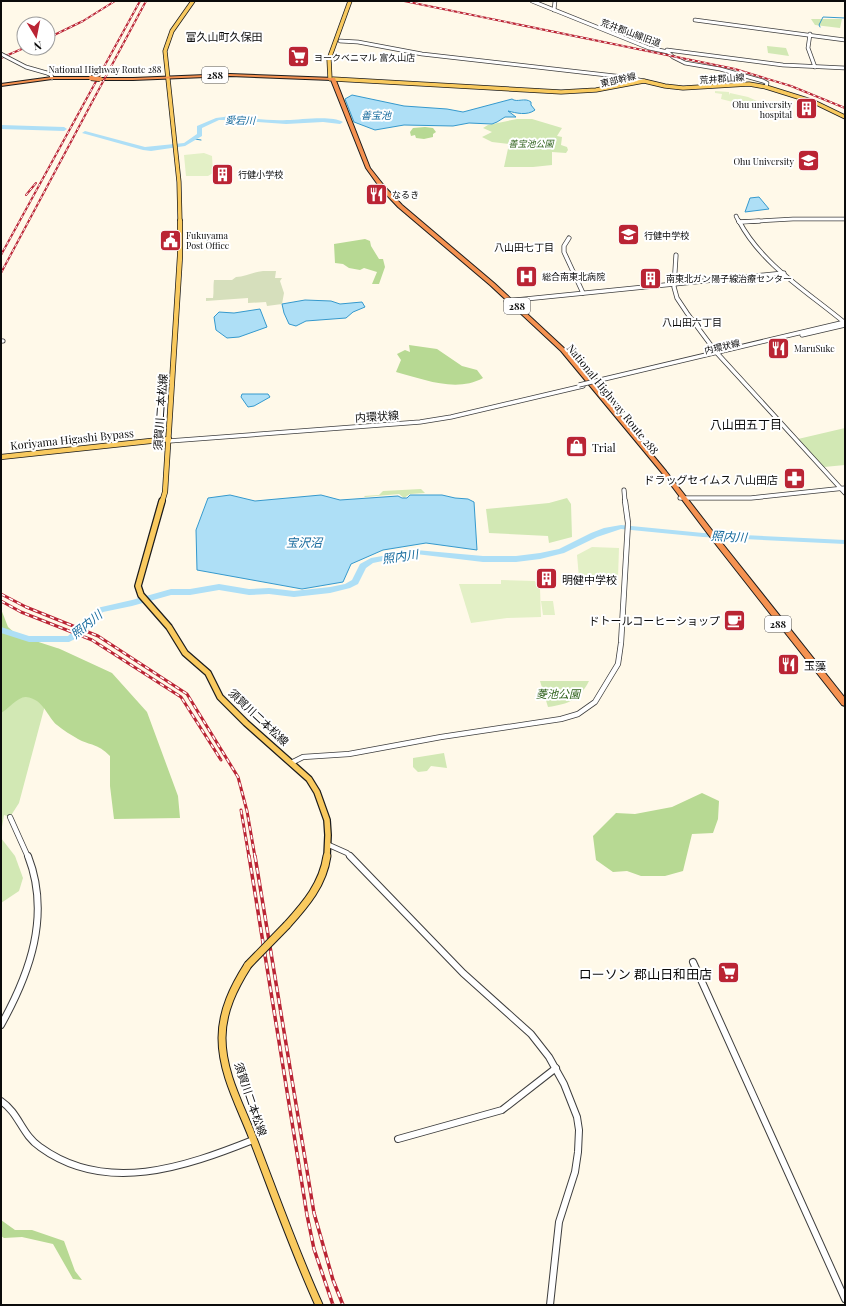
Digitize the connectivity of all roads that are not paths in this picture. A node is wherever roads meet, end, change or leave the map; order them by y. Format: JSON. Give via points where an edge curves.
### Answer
{"nodes":[{"id":1,"x":193,"y":1,"type":"edge"},
{"id":2,"x":351,"y":1,"type":"edge"},
{"id":3,"x":532,"y":1,"type":"edge"},
{"id":4,"x":555,"y":1,"type":"edge"},
{"id":5,"x":554,"y":10,"type":"junction"},
{"id":6,"x":809,"y":34,"type":"junction"},
{"id":7,"x":845,"y":39,"type":"edge"},
{"id":8,"x":340,"y":41,"type":"dead end"},
{"id":9,"x":652,"y":49,"type":"junction"},
{"id":10,"x":1,"y":54,"type":"edge"},
{"id":11,"x":815,"y":67,"type":"junction"},
{"id":12,"x":845,"y":68,"type":"edge"},
{"id":13,"x":52,"y":78,"type":"junction"},
{"id":14,"x":168,"y":78,"type":"junction"},
{"id":15,"x":331,"y":79,"type":"junction"},
{"id":16,"x":644,"y":81,"type":"junction"},
{"id":17,"x":1,"y":85,"type":"edge"},
{"id":18,"x":766,"y":87,"type":"junction"},
{"id":19,"x":845,"y":117,"type":"edge"},
{"id":20,"x":736,"y":216,"type":"dead end"},
{"id":21,"x":845,"y":219,"type":"edge"},
{"id":22,"x":739,"y":222,"type":"junction"},
{"id":23,"x":569,"y":238,"type":"dead end"},
{"id":24,"x":676,"y":255,"type":"dead end"},
{"id":25,"x":784,"y":273,"type":"junction"},
{"id":26,"x":674,"y":284,"type":"junction"},
{"id":27,"x":583,"y":293,"type":"junction"},
{"id":28,"x":508,"y":301,"type":"junction"},
{"id":29,"x":845,"y":323,"type":"edge"},
{"id":30,"x":717,"y":354,"type":"junction"},
{"id":31,"x":169,"y":440,"type":"junction"},
{"id":32,"x":1,"y":458,"type":"edge"},
{"id":33,"x":843,"y":488,"type":"edge"},
{"id":34,"x":624,"y":490,"type":"dead end"},
{"id":35,"x":845,"y":494,"type":"edge"},
{"id":36,"x":683,"y":498,"type":"junction"},
{"id":37,"x":714,"y":541,"type":"junction"},
{"id":38,"x":845,"y":703,"type":"edge"},
{"id":39,"x":845,"y":707,"type":"edge"},
{"id":40,"x":291,"y":763,"type":"junction"},
{"id":41,"x":10,"y":817,"type":"dead end"},
{"id":42,"x":329,"y":845,"type":"junction"},
{"id":43,"x":692,"y":962,"type":"dead end"},
{"id":44,"x":1,"y":1026,"type":"edge"},
{"id":45,"x":556,"y":1068,"type":"junction"},
{"id":46,"x":1,"y":1102,"type":"edge"},
{"id":47,"x":398,"y":1139,"type":"dead end"},
{"id":48,"x":253,"y":1140,"type":"junction"},
{"id":49,"x":845,"y":1299,"type":"edge"},
{"id":50,"x":319,"y":1305,"type":"edge"},
{"id":51,"x":550,"y":1305,"type":"edge"}],
"edges":[{"from":1,"to":14,"type":"main road","name":"須賀川二本松線","via":[[166,46]]},
{"from":2,"to":15,"type":"main road","via":[[332,56]]},
{"from":3,"to":5,"type":"street","name":"荒井郡山線旧道"},
{"from":4,"to":5,"type":"street"},
{"from":5,"to":9,"type":"street","name":"荒井郡山線旧道"},
{"from":6,"to":6,"type":"street","via":[[695,20]]},
{"from":6,"to":7,"type":"street"},
{"from":6,"to":11,"type":"street","via":[[808,48]]},
{"from":8,"to":16,"type":"street"},
{"from":9,"to":11,"type":"street"},
{"from":9,"to":18,"type":"street","name":"荒井郡山線旧道","via":[[668,52],[673,58],[694,66],[714,68],[764,81],[767,83]]},
{"from":10,"to":13,"type":"street","bridge":true,"via":[[26,67],[52,75]]},
{"from":11,"to":12,"type":"street"},
{"from":13,"to":14,"type":"highway","name":"National Highway Route 288","number":"288","bridge":true},
{"from":13,"to":17,"type":"highway","name":"National Highway Route 288","number":"288"},
{"from":14,"to":15,"type":"highway","name":"National Highway Route 288","number":"288","via":[[249,75]]},
{"from":14,"to":31,"type":"main road","name":"須賀川二本松線","via":[[179,176],[181,248]]},
{"from":15,"to":16,"type":"main road","name":"東部幹線","via":[[560,94],[607,90]]},
{"from":15,"to":28,"type":"highway","name":"National Highway Route 288","number":"288","via":[[359,154],[378,187]]},
{"from":16,"to":18,"type":"main road","name":"荒井郡山線","via":[[683,88],[742,84]]},
{"from":18,"to":19,"type":"main road","name":"荒井郡山線","via":[[814,102]]},
{"from":20,"to":22,"type":"street"},
{"from":21,"to":22,"type":"street"},
{"from":22,"to":25,"type":"street","via":[[757,248]]},
{"from":23,"to":27,"type":"street","via":[[564,246],[564,252]]},
{"from":24,"to":26,"type":"street"},
{"from":25,"to":26,"type":"street"},
{"from":25,"to":29,"type":"street"},
{"from":26,"to":27,"type":"street"},
{"from":26,"to":30,"type":"street","via":[[682,307]]},
{"from":27,"to":28,"type":"street"},
{"from":28,"to":36,"type":"highway","name":"National Highway Route 288","number":"288","via":[[570,361]]},
{"from":29,"to":30,"type":"street","name":"内環状線"},
{"from":30,"to":31,"type":"street","name":"内環状線","bridge":true,"via":[[426,421]]},
{"from":30,"to":33,"type":"street"},
{"from":31,"to":32,"type":"main road","name":"Koriyama Higashi Bypass"},
{"from":31,"to":40,"type":"main road","name":"須賀川二本松線","via":[[164,497],[138,588],[169,628],[184,653],[208,673],[220,696]]},
{"from":33,"to":35,"type":"street"},
{"from":33,"to":36,"type":"street","via":[[752,498]]},
{"from":34,"to":40,"type":"street","via":[[628,528],[619,660],[595,702],[588,708],[560,719],[440,736],[349,754],[304,757]]},
{"from":36,"to":37,"type":"highway","name":"National Highway Route 288","number":"288"},
{"from":37,"to":38,"type":"highway","name":"National Highway Route 288","number":"288"},
{"from":37,"to":39,"type":"highway","name":"National Highway Route 288","number":"288"},
{"from":40,"to":42,"type":"main road","name":"須賀川二本松線","via":[[316,788],[328,826]]},
{"from":41,"to":44,"type":"street","via":[[33,870],[38,922],[36,941],[25,978]]},
{"from":42,"to":45,"type":"street","via":[[344,850],[356,861],[463,973],[531,1034]]},
{"from":42,"to":48,"type":"main road","name":"須賀川二本松線","bridge":true,"via":[[315,890],[287,925],[248,965],[232,992],[225,1013],[222,1040],[228,1070]]},
{"from":43,"to":49,"type":"street"},
{"from":45,"to":47,"type":"street","via":[[502,1110]]},
{"from":45,"to":51,"type":"street","via":[[577,1117],[579,1144],[575,1172],[559,1222]]},
{"from":46,"to":48,"type":"street","via":[[15,1112],[28,1137],[45,1150],[72,1164],[109,1172],[145,1173],[164,1170],[208,1158]]},
{"from":48,"to":50,"type":"main road","name":"須賀川二本松線","via":[[288,1233]]}]}
